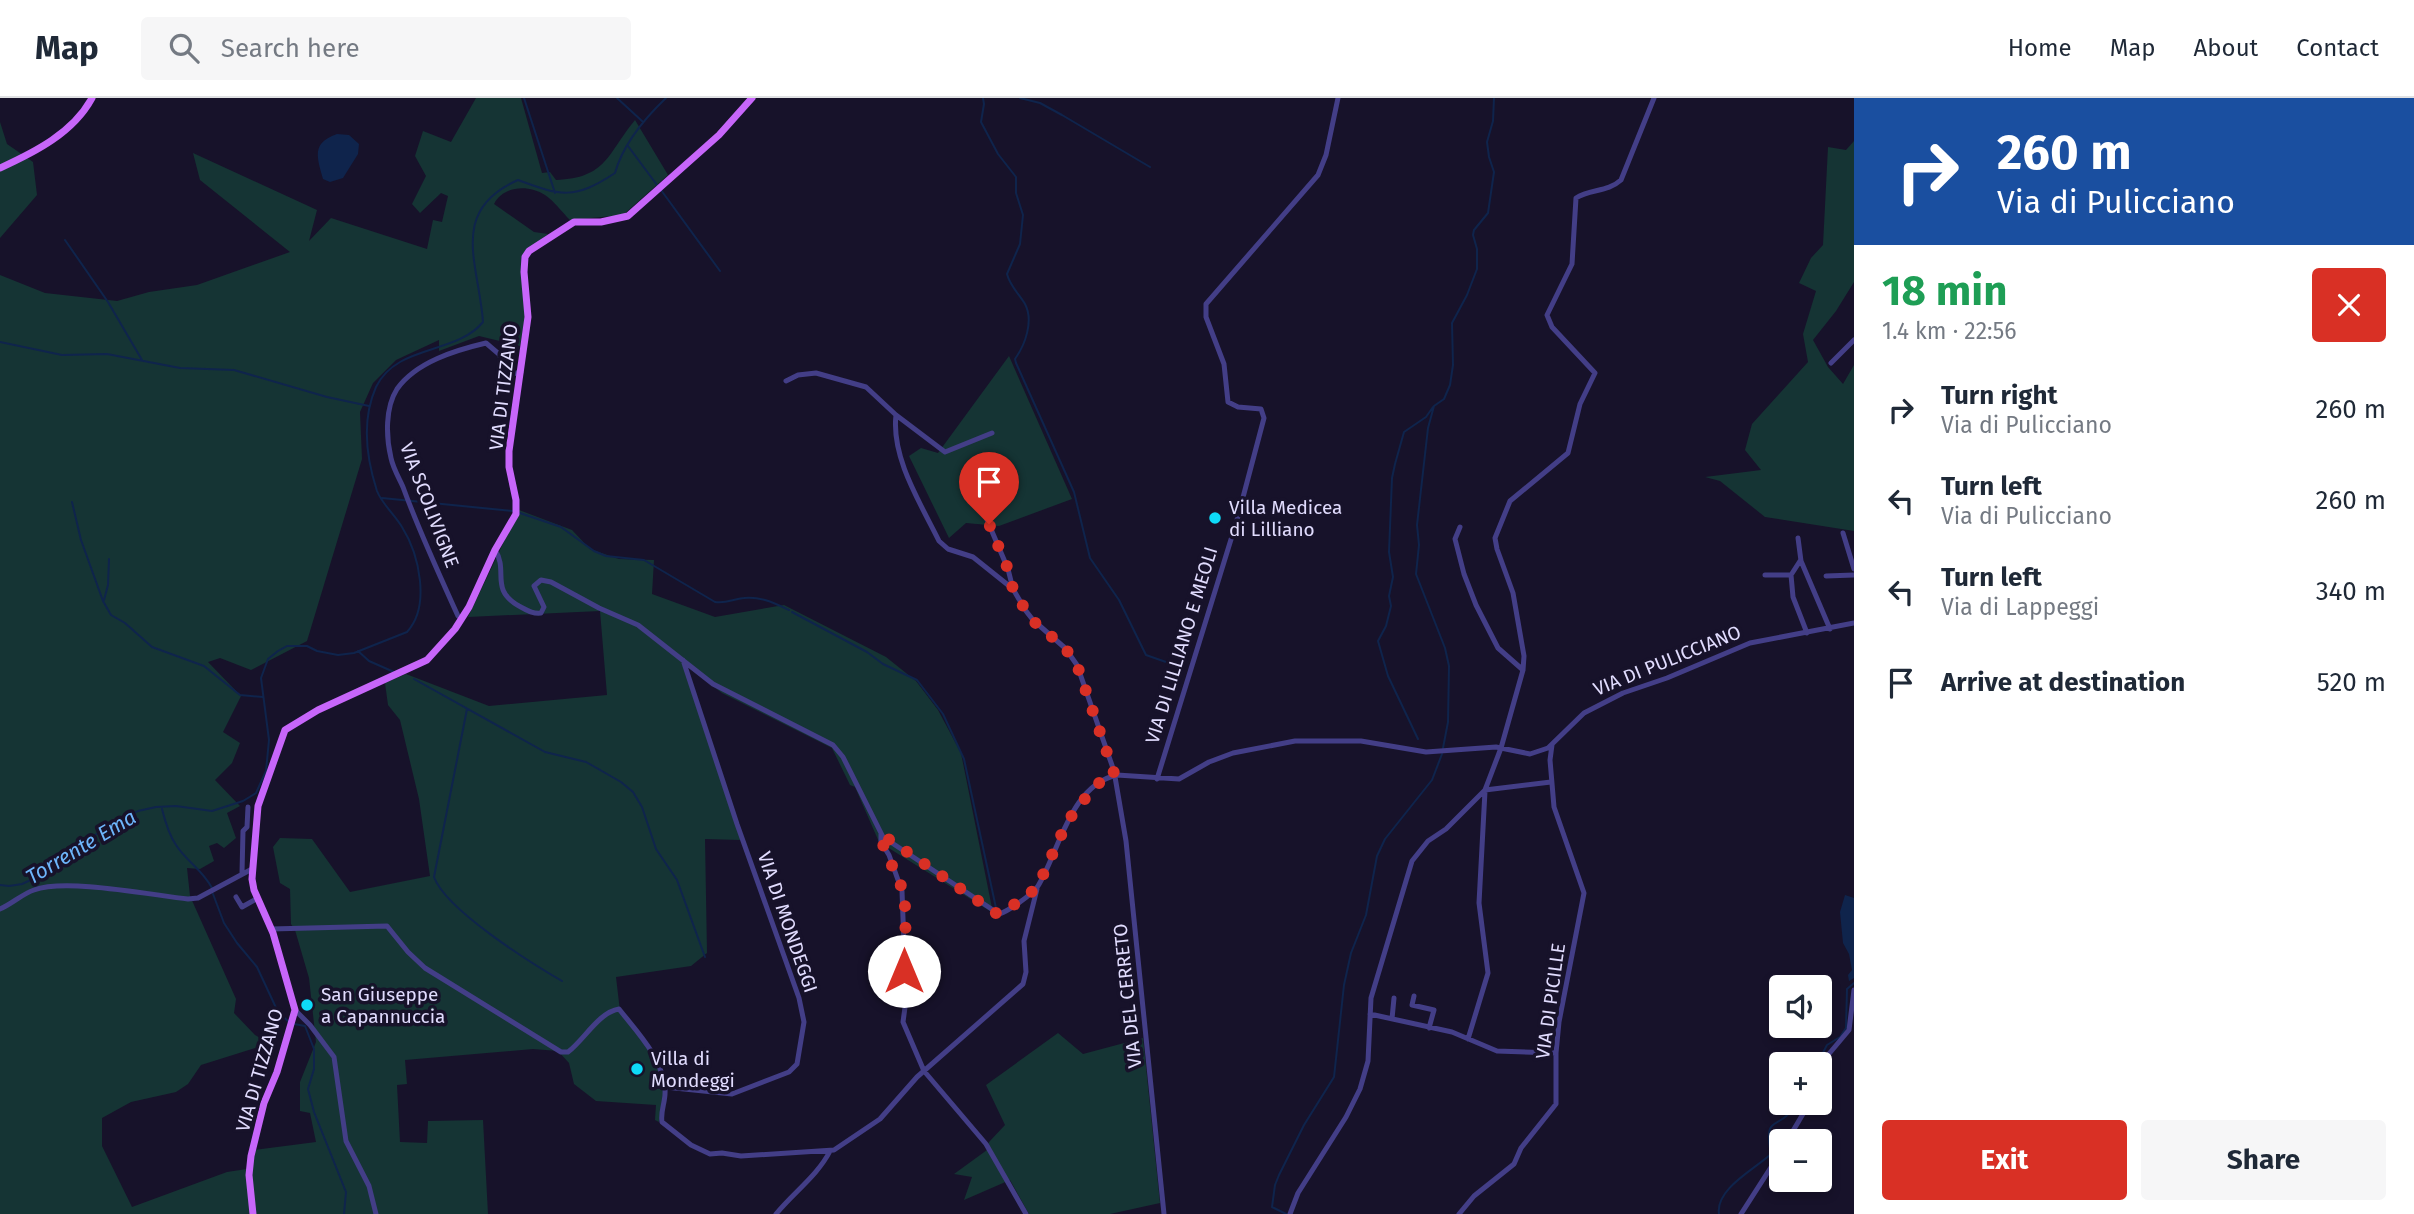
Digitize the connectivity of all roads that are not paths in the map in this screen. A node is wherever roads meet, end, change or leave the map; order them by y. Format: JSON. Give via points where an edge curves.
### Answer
{"nodes":[{"id":1,"x":92,"y":98,"type":"edge"},
{"id":2,"x":752,"y":98,"type":"edge"},
{"id":3,"x":1338,"y":98,"type":"edge"},
{"id":4,"x":1654,"y":98,"type":"edge"},
{"id":5,"x":0,"y":168,"type":"edge"},
{"id":6,"x":1854,"y":340,"type":"edge"},
{"id":7,"x":1831,"y":363,"type":"dead end"},
{"id":8,"x":521,"y":372,"type":"junction"},
{"id":9,"x":786,"y":381,"type":"dead end"},
{"id":10,"x":896,"y":415,"type":"junction"},
{"id":11,"x":992,"y":433,"type":"dead end"},
{"id":12,"x":979,"y":501,"type":"dead end"},
{"id":13,"x":1460,"y":527,"type":"dead end"},
{"id":14,"x":1843,"y":533,"type":"dead end"},
{"id":15,"x":1798,"y":538,"type":"dead end"},
{"id":16,"x":495,"y":550,"type":"junction"},
{"id":17,"x":1801,"y":561,"type":"junction"},
{"id":18,"x":1854,"y":569,"type":"edge"},
{"id":19,"x":1765,"y":575,"type":"dead end"},
{"id":20,"x":1791,"y":575,"type":"junction"},
{"id":21,"x":1854,"y":575,"type":"edge"},
{"id":22,"x":1826,"y":576,"type":"dead end"},
{"id":23,"x":1013,"y":589,"type":"junction"},
{"id":24,"x":461,"y":618,"type":"junction"},
{"id":25,"x":1854,"y":623,"type":"edge"},
{"id":26,"x":1830,"y":629,"type":"junction"},
{"id":27,"x":1807,"y":633,"type":"junction"},
{"id":28,"x":683,"y":660,"type":"junction"},
{"id":29,"x":1523,"y":670,"type":"junction"},
{"id":30,"x":1552,"y":745,"type":"junction"},
{"id":31,"x":1501,"y":748,"type":"junction"},
{"id":32,"x":1545,"y":750,"type":"junction"},
{"id":33,"x":1550,"y":760,"type":"junction"},
{"id":34,"x":1115,"y":776,"type":"junction"},
{"id":35,"x":1157,"y":779,"type":"junction"},
{"id":36,"x":1551,"y":782,"type":"junction"},
{"id":37,"x":1485,"y":790,"type":"junction"},
{"id":38,"x":259,"y":800,"type":"junction"},
{"id":39,"x":881,"y":834,"type":"junction"},
{"id":40,"x":252,"y":869,"type":"junction"},
{"id":41,"x":242,"y":873,"type":"junction"},
{"id":42,"x":1037,"y":889,"type":"junction"},
{"id":43,"x":236,"y":897,"type":"dead end"},
{"id":44,"x":258,"y":898,"type":"junction"},
{"id":45,"x":0,"y":909,"type":"edge"},
{"id":46,"x":271,"y":929,"type":"junction"},
{"id":47,"x":1854,"y":990,"type":"edge"},
{"id":48,"x":1414,"y":996,"type":"dead end"},
{"id":49,"x":1394,"y":998,"type":"dead end"},
{"id":50,"x":295,"y":1010,"type":"junction"},
{"id":51,"x":1370,"y":1014,"type":"junction"},
{"id":52,"x":1392,"y":1018,"type":"junction"},
{"id":53,"x":1429,"y":1028,"type":"junction"},
{"id":54,"x":1468,"y":1039,"type":"junction"},
{"id":55,"x":1831,"y":1052,"type":"edge"},
{"id":56,"x":1556,"y":1053,"type":"junction"},
{"id":57,"x":918,"y":1060,"type":"junction"},
{"id":58,"x":930,"y":1066,"type":"junction"},
{"id":59,"x":924,"y":1071,"type":"junction"},
{"id":60,"x":917,"y":1077,"type":"junction"},
{"id":61,"x":931,"y":1080,"type":"junction"},
{"id":62,"x":665,"y":1087,"type":"junction"},
{"id":63,"x":830,"y":1151,"type":"junction"},
{"id":64,"x":1769,"y":1170,"type":"edge"},
{"id":65,"x":253,"y":1214,"type":"edge"},
{"id":66,"x":376,"y":1214,"type":"edge"},
{"id":67,"x":776,"y":1214,"type":"edge"},
{"id":68,"x":1026,"y":1214,"type":"edge"},
{"id":69,"x":1164,"y":1214,"type":"edge"},
{"id":70,"x":1290,"y":1214,"type":"edge"},
{"id":71,"x":1459,"y":1214,"type":"edge"},
{"id":72,"x":1741,"y":1214,"type":"edge"}],
"edges":[{"from":1,"to":5,"type":"main road","via":[[70,127]]},
{"from":2,"to":8,"type":"main road","name":"VIA DI TIZZANO","via":[[711,142],[628,216],[574,222],[528,251]]},
{"from":3,"to":35,"type":"street","name":"VIA DI LILLIANO E MEOLI","via":[[1318,175],[1206,304],[1206,317],[1224,364],[1228,402],[1261,409],[1264,418]]},
{"from":4,"to":29,"type":"street","via":[[1621,180],[1576,198],[1572,264],[1548,319],[1595,373],[1580,404],[1569,449],[1510,500],[1495,538],[1513,593],[1524,649]]},
{"from":6,"to":7,"type":"street"},
{"from":8,"to":16,"type":"main road","name":"VIA DI TIZZANO","via":[[509,451],[517,512]]},
{"from":8,"to":24,"type":"street","name":"VIA SCOLIVIGNE","via":[[508,375],[502,370],[500,355],[486,343],[468,347],[435,358],[409,378],[397,390],[389,410],[391,460]]},
{"from":9,"to":10,"type":"street","via":[[798,374],[816,373],[866,387]]},
{"from":10,"to":11,"type":"street","via":[[945,453]]},
{"from":10,"to":23,"type":"street","via":[[901,459],[939,541],[973,557]]},
{"from":12,"to":23,"type":"street"},
{"from":13,"to":29,"type":"street","via":[[1455,539],[1476,605],[1498,648]]},
{"from":14,"to":18,"type":"street"},
{"from":15,"to":17,"type":"street"},
{"from":16,"to":24,"type":"main road","name":"VIA DI TIZZANO"},
{"from":16,"to":28,"type":"street","via":[[501,587],[511,601],[541,613],[544,607],[534,586],[547,580],[638,625]]},
{"from":17,"to":20,"type":"street"},
{"from":17,"to":26,"type":"street"},
{"from":19,"to":20,"type":"street"},
{"from":20,"to":27,"type":"street","via":[[1793,597]]},
{"from":21,"to":22,"type":"street"},
{"from":23,"to":34,"type":"street","name":"VIA DEL CERRETO","via":[[1032,620],[1065,648],[1077,665]]},
{"from":24,"to":38,"type":"main road","name":"VIA DI TIZZANO","via":[[427,660],[289,726]]},
{"from":25,"to":26,"type":"street","name":"VIA DI PULICCIANO"},
{"from":26,"to":27,"type":"street","name":"VIA DI PULICCIANO"},
{"from":27,"to":30,"type":"street","name":"VIA DI PULICCIANO","via":[[1750,643],[1614,696],[1584,713]]},
{"from":28,"to":39,"type":"street","via":[[723,690],[836,747]]},
{"from":28,"to":62,"type":"street","name":"VIA DI MONDEGGI","via":[[804,1022],[797,1064],[789,1072],[732,1094]]},
{"from":29,"to":31,"type":"street"},
{"from":30,"to":32,"type":"street","name":"VIA DI PULICCIANO"},
{"from":30,"to":33,"type":"street","name":"VIA DI PICILLE"},
{"from":31,"to":32,"type":"street","via":[[1524,754]]},
{"from":31,"to":35,"type":"street","via":[[1426,752],[1361,741],[1290,741],[1233,753],[1179,779]]},
{"from":31,"to":37,"type":"street"},
{"from":32,"to":33,"type":"street","name":"VIA DI PICILLE"},
{"from":33,"to":36,"type":"street","name":"VIA DI PICILLE"},
{"from":34,"to":35,"type":"street"},
{"from":34,"to":42,"type":"street","via":[[1100,782],[1075,810]]},
{"from":34,"to":69,"type":"street","name":"VIA DEL CERRETO","via":[[1128,853]]},
{"from":36,"to":37,"type":"street"},
{"from":36,"to":56,"type":"street","name":"VIA DI PICILLE","via":[[1556,816],[1584,893]]},
{"from":37,"to":51,"type":"street","via":[[1412,861]]},
{"from":37,"to":54,"type":"street","via":[[1479,903],[1488,972]]},
{"from":38,"to":40,"type":"main road","name":"VIA DI TIZZANO"},
{"from":38,"to":41,"type":"street","via":[[245,807]]},
{"from":39,"to":42,"type":"street","via":[[998,914]]},
{"from":39,"to":57,"type":"street","via":[[902,891],[906,1000],[902,1016]]},
{"from":40,"to":41,"type":"street"},
{"from":40,"to":44,"type":"main road","name":"VIA DI TIZZANO"},
{"from":41,"to":45,"type":"street","via":[[198,898],[45,888]]},
{"from":42,"to":58,"type":"street","via":[[1024,941],[1023,984]]},
{"from":43,"to":44,"type":"street","via":[[242,907]]},
{"from":44,"to":46,"type":"main road","name":"VIA DI TIZZANO"},
{"from":46,"to":50,"type":"main road","name":"VIA DI TIZZANO"},
{"from":46,"to":62,"type":"street","via":[[387,926],[425,968],[561,1052],[568,1052],[605,1016],[620,1009],[650,1048]]},
{"from":47,"to":55,"type":"street","via":[[1849,1030]]},
{"from":48,"to":53,"type":"street","via":[[1412,1005],[1434,1010]]},
{"from":49,"to":52,"type":"street"},
{"from":50,"to":65,"type":"main road","name":"VIA DI TIZZANO","via":[[250,1156]]},
{"from":50,"to":66,"type":"street","via":[[334,1057],[346,1141],[369,1186]]},
{"from":51,"to":52,"type":"street"},
{"from":51,"to":70,"type":"street","via":[[1368,1061],[1360,1089]]},
{"from":52,"to":53,"type":"street"},
{"from":53,"to":54,"type":"street"},
{"from":54,"to":56,"type":"street","via":[[1497,1051]]},
{"from":56,"to":71,"type":"street","name":"VIA DI PICILLE","via":[[1555,1107],[1521,1147],[1514,1164]]},
{"from":57,"to":59,"type":"street"},
{"from":57,"to":60,"type":"street"},
{"from":58,"to":59,"type":"street"},
{"from":58,"to":61,"type":"street"},
{"from":59,"to":60,"type":"street"},
{"from":59,"to":61,"type":"street"},
{"from":60,"to":63,"type":"street","via":[[880,1119]]},
{"from":61,"to":68,"type":"street","via":[[986,1144]]},
{"from":62,"to":63,"type":"street","via":[[662,1122],[702,1151],[741,1156]]},
{"from":63,"to":67,"type":"street"},
{"from":64,"to":72,"type":"street"}]}
